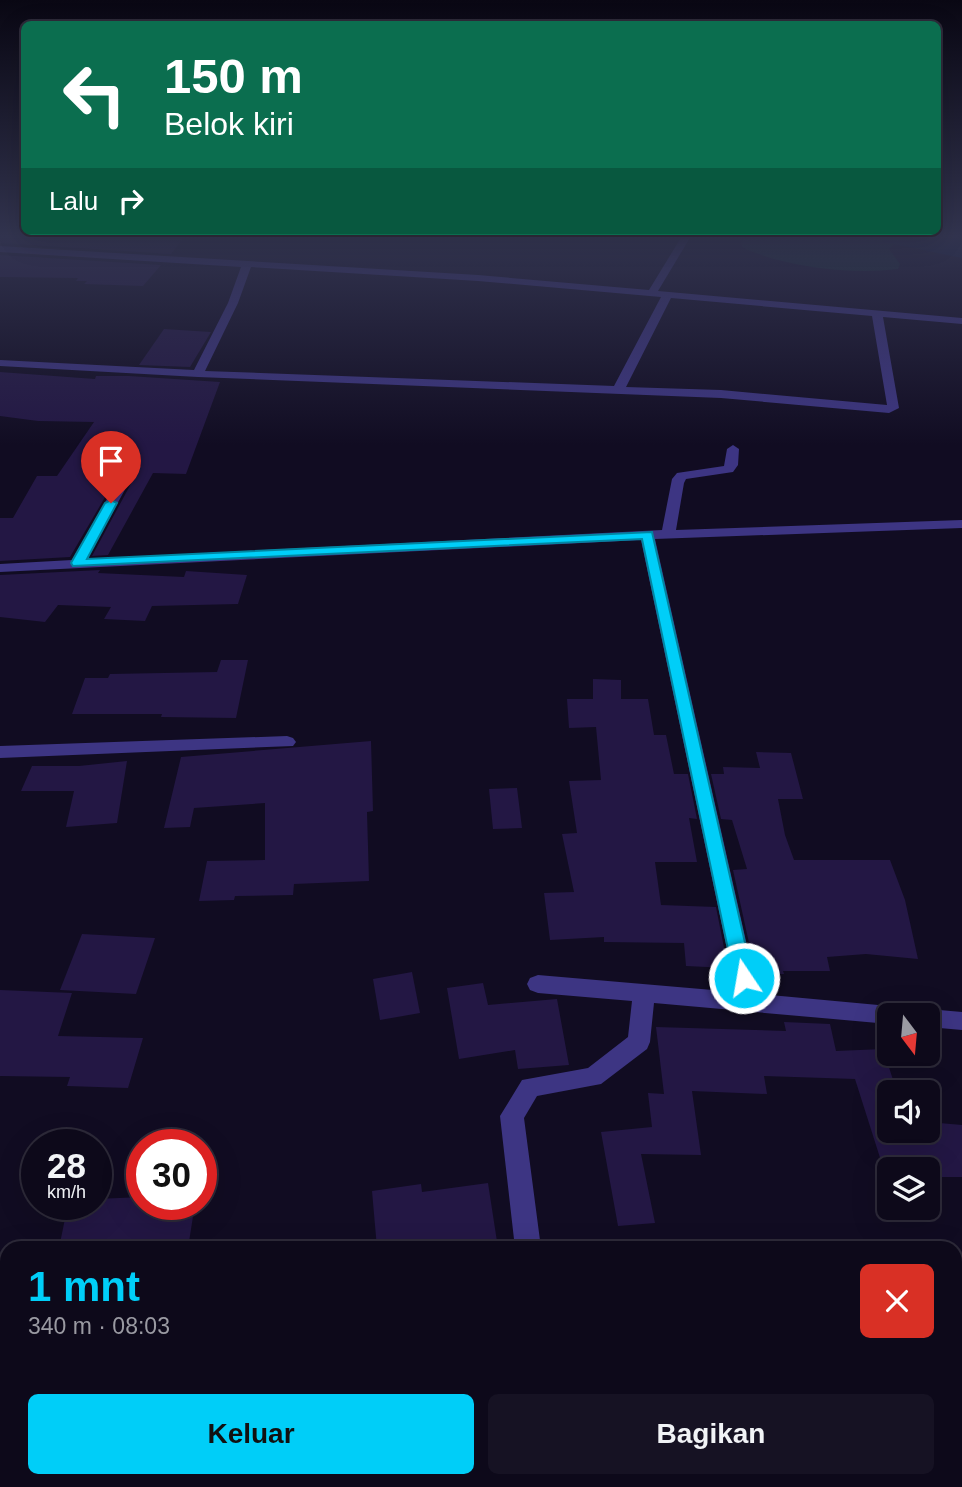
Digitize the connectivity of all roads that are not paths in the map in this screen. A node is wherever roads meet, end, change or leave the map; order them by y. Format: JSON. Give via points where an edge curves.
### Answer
{"nodes":[{"id":1,"x":232,"y":305,"type":"edge"},
{"id":2,"x":662,"y":305,"type":"edge"},
{"id":3,"x":800,"y":305,"type":"edge"},
{"id":4,"x":877,"y":312,"type":"junction"},
{"id":5,"x":962,"y":321,"type":"edge"},
{"id":6,"x":0,"y":363,"type":"edge"},
{"id":7,"x":198,"y":374,"type":"junction"},
{"id":8,"x":618,"y":390,"type":"junction"},
{"id":9,"x":733,"y":449,"type":"dead end"},
{"id":10,"x":133,"y":464,"type":"dead end"},
{"id":11,"x":962,"y":524,"type":"edge"},
{"id":12,"x":668,"y":534,"type":"junction"},
{"id":13,"x":648,"y":535,"type":"junction"},
{"id":14,"x":78,"y":563,"type":"junction"},
{"id":15,"x":0,"y":568,"type":"edge"},
{"id":16,"x":287,"y":741,"type":"dead end"},
{"id":17,"x":0,"y":752,"type":"edge"},
{"id":18,"x":538,"y":984,"type":"dead end"},
{"id":19,"x":644,"y":994,"type":"junction"},
{"id":20,"x":749,"y":1004,"type":"junction"},
{"id":21,"x":877,"y":1014,"type":"edge"},
{"id":22,"x":940,"y":1019,"type":"edge"},
{"id":23,"x":962,"y":1021,"type":"edge"},
{"id":24,"x":527,"y":1241,"type":"edge"}],
"edges":[{"from":1,"to":7,"type":"street"},
{"from":2,"to":8,"type":"street"},
{"from":3,"to":4,"type":"street"},
{"from":4,"to":5,"type":"street"},
{"from":4,"to":8,"type":"street","via":[[893,408]]},
{"from":6,"to":7,"type":"street"},
{"from":7,"to":8,"type":"street"},
{"from":9,"to":12,"type":"street","via":[[728,469],[682,476],[677,482]]},
{"from":10,"to":14,"type":"street"},
{"from":11,"to":12,"type":"street"},
{"from":12,"to":13,"type":"street"},
{"from":13,"to":14,"type":"street"},
{"from":13,"to":20,"type":"street"},
{"from":14,"to":15,"type":"street"},
{"from":16,"to":17,"type":"street"},
{"from":18,"to":19,"type":"street"},
{"from":19,"to":20,"type":"street"},
{"from":19,"to":24,"type":"street","via":[[639,1042],[593,1077],[530,1087],[512,1116]]},
{"from":20,"to":21,"type":"street"},
{"from":22,"to":23,"type":"street"}]}
